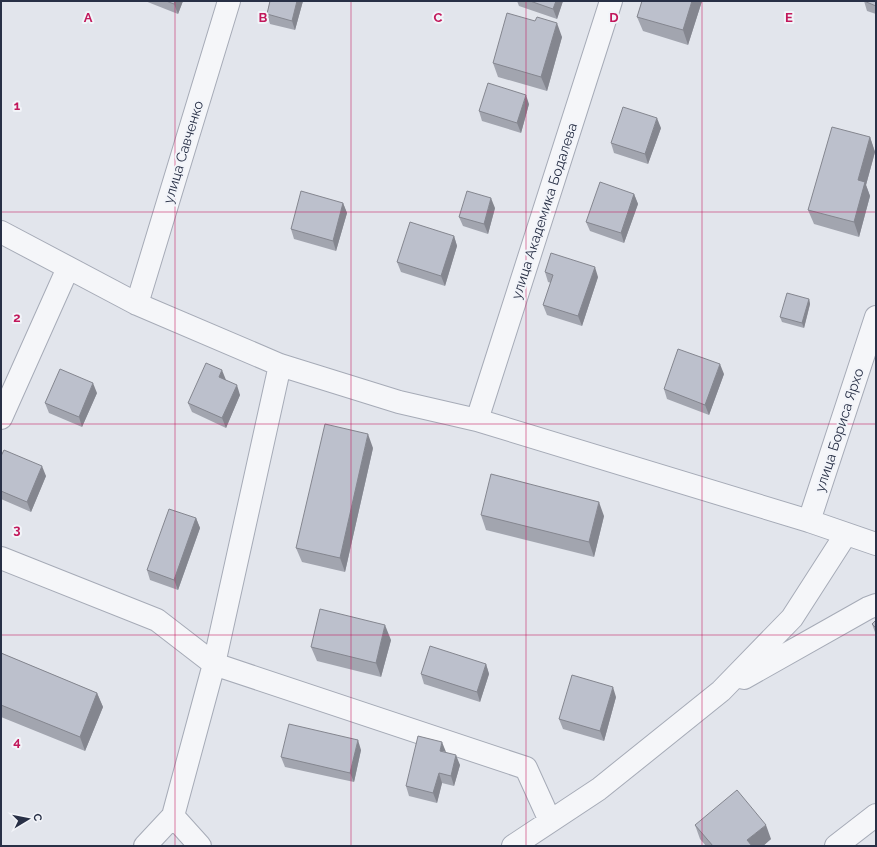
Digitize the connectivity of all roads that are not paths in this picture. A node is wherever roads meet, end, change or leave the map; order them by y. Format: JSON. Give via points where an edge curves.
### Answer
{"nodes":[{"id":1,"x":229,"y":1,"type":"edge"},
{"id":2,"x":611,"y":1,"type":"edge"},
{"id":3,"x":1,"y":232,"type":"edge"},
{"id":4,"x":68,"y":268,"type":"junction"},
{"id":5,"x":137,"y":304,"type":"junction"},
{"id":6,"x":876,"y":317,"type":"edge"},
{"id":7,"x":280,"y":365,"type":"junction"},
{"id":8,"x":1,"y":418,"type":"edge"},
{"id":9,"x":478,"y":420,"type":"junction"},
{"id":10,"x":809,"y":521,"type":"junction"},
{"id":11,"x":846,"y":534,"type":"junction"},
{"id":12,"x":876,"y":544,"type":"edge"},
{"id":13,"x":1,"y":558,"type":"edge"},
{"id":14,"x":876,"y":605,"type":"edge"},
{"id":15,"x":214,"y":664,"type":"junction"},
{"id":16,"x":721,"y":691,"type":"junction"},
{"id":17,"x":876,"y":815,"type":"edge"},
{"id":18,"x":172,"y":816,"type":"junction"},
{"id":19,"x":550,"y":821,"type":"junction"},
{"id":20,"x":145,"y":846,"type":"edge"},
{"id":21,"x":200,"y":846,"type":"edge"},
{"id":22,"x":513,"y":846,"type":"edge"},
{"id":23,"x":836,"y":846,"type":"edge"}],
"edges":[{"from":1,"to":5,"type":"street","name":"улица Савченко"},
{"from":2,"to":9,"type":"street","name":"улица Академика Бодалева"},
{"from":3,"to":4,"type":"street"},
{"from":4,"to":5,"type":"street"},
{"from":4,"to":8,"type":"street"},
{"from":5,"to":7,"type":"street"},
{"from":6,"to":10,"type":"street","name":"улица Бориса Ярхо"},
{"from":7,"to":9,"type":"street","via":[[399,402]]},
{"from":7,"to":15,"type":"street"},
{"from":9,"to":10,"type":"street"},
{"from":10,"to":11,"type":"street"},
{"from":11,"to":12,"type":"street"},
{"from":11,"to":16,"type":"street","via":[[792,618]]},
{"from":13,"to":15,"type":"street","via":[[157,620]]},
{"from":14,"to":16,"type":"street"},
{"from":15,"to":18,"type":"street"},
{"from":15,"to":19,"type":"street","via":[[526,768]]},
{"from":16,"to":19,"type":"street","via":[[599,788]]},
{"from":17,"to":23,"type":"street"},
{"from":18,"to":20,"type":"street"},
{"from":18,"to":21,"type":"street"},
{"from":19,"to":22,"type":"street"}]}
